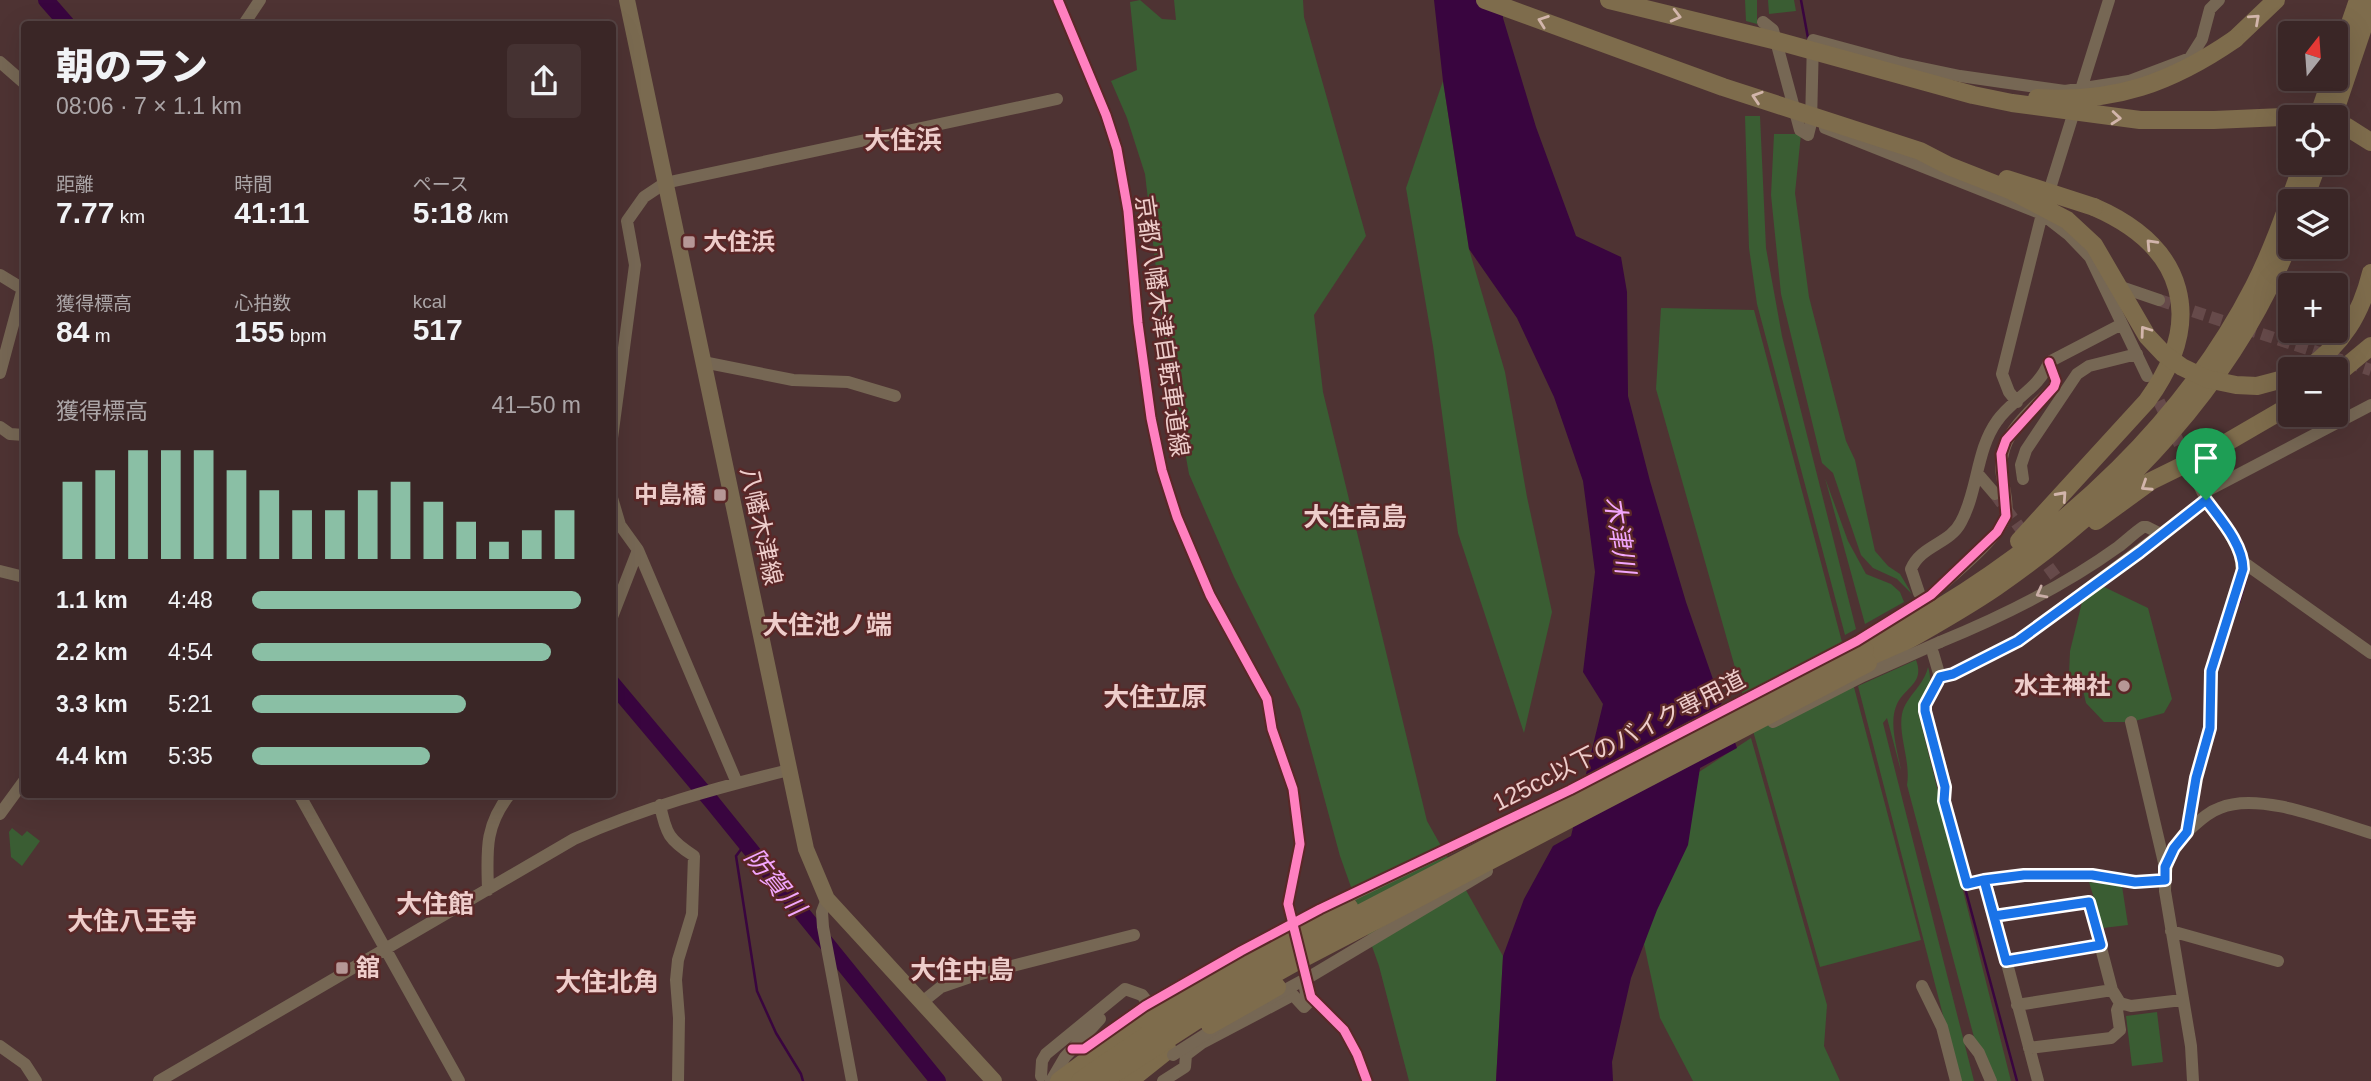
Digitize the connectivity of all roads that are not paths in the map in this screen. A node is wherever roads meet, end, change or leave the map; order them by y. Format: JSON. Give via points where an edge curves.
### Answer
{"nodes":[{"id":1,"x":260,"y":0,"type":"edge"},
{"id":2,"x":627,"y":0,"type":"edge"},
{"id":3,"x":1485,"y":0,"type":"edge"},
{"id":4,"x":1609,"y":0,"type":"edge"},
{"id":5,"x":2109,"y":0,"type":"edge"},
{"id":6,"x":2219,"y":0,"type":"edge"},
{"id":7,"x":2276,"y":0,"type":"edge"},
{"id":8,"x":2358,"y":0,"type":"edge"},
{"id":9,"x":2371,"y":4,"type":"edge"},
{"id":10,"x":246,"y":21,"type":"edge"},
{"id":11,"x":1763,"y":22,"type":"dead end"},
{"id":12,"x":2348,"y":29,"type":"edge"},
{"id":13,"x":1834,"y":58,"type":"junction"},
{"id":14,"x":0,"y":62,"type":"edge"},
{"id":15,"x":21,"y":80,"type":"edge"},
{"id":16,"x":2082,"y":89,"type":"junction"},
{"id":17,"x":1057,"y":99,"type":"dead end"},
{"id":18,"x":2337,"y":105,"type":"edge"},
{"id":19,"x":2278,"y":117,"type":"edge"},
{"id":20,"x":1811,"y":123,"type":"junction"},
{"id":21,"x":2348,"y":128,"type":"edge"},
{"id":22,"x":2371,"y":142,"type":"edge"},
{"id":23,"x":1920,"y":151,"type":"junction"},
{"id":24,"x":665,"y":183,"type":"junction"},
{"id":25,"x":2042,"y":214,"type":"junction"},
{"id":26,"x":2278,"y":243,"type":"edge"},
{"id":27,"x":2278,"y":249,"type":"edge"},
{"id":28,"x":2371,"y":273,"type":"edge"},
{"id":29,"x":0,"y":275,"type":"edge"},
{"id":30,"x":2101,"y":280,"type":"junction"},
{"id":31,"x":21,"y":286,"type":"edge"},
{"id":32,"x":21,"y":298,"type":"edge"},
{"id":33,"x":2159,"y":300,"type":"tunnel mouth"},
{"id":34,"x":2122,"y":324,"type":"junction"},
{"id":35,"x":2371,"y":346,"type":"edge"},
{"id":36,"x":2137,"y":354,"type":"junction"},
{"id":37,"x":2323,"y":357,"type":"edge"},
{"id":38,"x":703,"y":362,"type":"junction"},
{"id":39,"x":2049,"y":362,"type":"junction"},
{"id":40,"x":2348,"y":365,"type":"edge"},
{"id":41,"x":0,"y":373,"type":"edge"},
{"id":42,"x":2147,"y":376,"type":"tunnel mouth"},
{"id":43,"x":2278,"y":381,"type":"edge"},
{"id":44,"x":895,"y":396,"type":"dead end"},
{"id":45,"x":2017,"y":402,"type":"junction"},
{"id":46,"x":2371,"y":405,"type":"edge"},
{"id":47,"x":616,"y":408,"type":"edge"},
{"id":48,"x":2278,"y":413,"type":"edge"},
{"id":49,"x":0,"y":427,"type":"edge"},
{"id":50,"x":21,"y":435,"type":"edge"},
{"id":51,"x":1977,"y":473,"type":"junction"},
{"id":52,"x":2195,"y":476,"type":"tunnel mouth"},
{"id":53,"x":2023,"y":479,"type":"dead end"},
{"id":54,"x":1995,"y":494,"type":"tunnel mouth"},
{"id":55,"x":2205,"y":496,"type":"junction"},
{"id":56,"x":616,"y":510,"type":"edge"},
{"id":57,"x":2161,"y":534,"type":"junction"},
{"id":58,"x":638,"y":550,"type":"junction"},
{"id":59,"x":2243,"y":562,"type":"junction"},
{"id":60,"x":0,"y":571,"type":"edge"},
{"id":61,"x":21,"y":577,"type":"edge"},
{"id":62,"x":1996,"y":587,"type":"junction"},
{"id":63,"x":2064,"y":588,"type":"tunnel mouth"},
{"id":64,"x":1930,"y":599,"type":"junction"},
{"id":65,"x":2072,"y":600,"type":"junction"},
{"id":66,"x":616,"y":607,"type":"edge"},
{"id":67,"x":1936,"y":647,"type":"junction"},
{"id":68,"x":2371,"y":653,"type":"edge"},
{"id":69,"x":1866,"y":656,"type":"junction"},
{"id":70,"x":1940,"y":677,"type":"junction"},
{"id":71,"x":2131,"y":722,"type":"dead end"},
{"id":72,"x":789,"y":770,"type":"junction"},
{"id":73,"x":737,"y":783,"type":"junction"},
{"id":74,"x":21,"y":785,"type":"edge"},
{"id":75,"x":301,"y":798,"type":"edge"},
{"id":76,"x":507,"y":798,"type":"edge"},
{"id":77,"x":660,"y":806,"type":"junction"},
{"id":78,"x":0,"y":814,"type":"edge"},
{"id":79,"x":1532,"y":824,"type":"junction"},
{"id":80,"x":2187,"y":832,"type":"junction"},
{"id":81,"x":2371,"y":833,"type":"edge"},
{"id":82,"x":1469,"y":872,"type":"junction"},
{"id":83,"x":2165,"y":873,"type":"junction"},
{"id":84,"x":1984,"y":880,"type":"junction"},
{"id":85,"x":488,"y":890,"type":"junction"},
{"id":86,"x":827,"y":899,"type":"junction"},
{"id":87,"x":1994,"y":916,"type":"junction"},
{"id":88,"x":2171,"y":931,"type":"junction"},
{"id":89,"x":1134,"y":936,"type":"dead end"},
{"id":90,"x":2101,"y":945,"type":"junction"},
{"id":91,"x":384,"y":950,"type":"junction"},
{"id":92,"x":2006,"y":961,"type":"junction"},
{"id":93,"x":2278,"y":961,"type":"dead end"},
{"id":94,"x":1307,"y":984,"type":"dead end"},
{"id":95,"x":1922,"y":986,"type":"dead end"},
{"id":96,"x":1130,"y":990,"type":"junction"},
{"id":97,"x":2112,"y":990,"type":"junction"},
{"id":98,"x":2182,"y":1000,"type":"junction"},
{"id":99,"x":921,"y":1003,"type":"junction"},
{"id":100,"x":2120,"y":1003,"type":"junction"},
{"id":101,"x":2017,"y":1005,"type":"junction"},
{"id":102,"x":1144,"y":1013,"type":"junction"},
{"id":103,"x":1969,"y":1040,"type":"dead end"},
{"id":104,"x":0,"y":1046,"type":"edge"},
{"id":105,"x":2029,"y":1048,"type":"junction"},
{"id":106,"x":1072,"y":1049,"type":"junction"},
{"id":107,"x":1178,"y":1057,"type":"junction"},
{"id":108,"x":1046,"y":1078,"type":"edge"},
{"id":109,"x":36,"y":1081,"type":"edge"},
{"id":110,"x":159,"y":1081,"type":"edge"},
{"id":111,"x":459,"y":1081,"type":"edge"},
{"id":112,"x":678,"y":1081,"type":"edge"},
{"id":113,"x":852,"y":1081,"type":"edge"},
{"id":114,"x":994,"y":1081,"type":"edge"},
{"id":115,"x":1059,"y":1081,"type":"edge"},
{"id":116,"x":1080,"y":1081,"type":"edge"},
{"id":117,"x":1102,"y":1081,"type":"edge"},
{"id":118,"x":1129,"y":1081,"type":"edge"},
{"id":119,"x":1139,"y":1081,"type":"edge"},
{"id":120,"x":1163,"y":1081,"type":"edge"},
{"id":121,"x":1178,"y":1081,"type":"edge"},
{"id":122,"x":1956,"y":1081,"type":"edge"},
{"id":123,"x":1991,"y":1081,"type":"edge"},
{"id":124,"x":2038,"y":1081,"type":"edge"},
{"id":125,"x":2193,"y":1081,"type":"edge"}],
"edges":[{"from":1,"to":10,"type":"street"},
{"from":2,"to":24,"type":"main road","name":"八幡木津線"},
{"from":23,"to":3,"type":"highway","one_way":true,"bridge":true},
{"from":4,"to":13,"type":"highway","one_way":true,"bridge":true},
{"from":5,"to":16,"type":"street"},
{"from":6,"to":16,"type":"street","via":[[2210,9],[2202,39],[2190,58],[2129,81]]},
{"from":13,"to":7,"type":"highway","one_way":true,"bridge":true,"via":[[1962,89],[2053,99],[2089,98],[2126,91],[2201,62],[2235,39]]},
{"from":8,"to":12,"type":"highway"},
{"from":9,"to":18,"type":"highway"},
{"from":11,"to":20,"type":"street","via":[[1773,30],[1800,130],[1808,135]]},
{"from":13,"to":19,"type":"highway","one_way":true,"bridge":true,"via":[[1973,95],[2104,117]]},
{"from":14,"to":15,"type":"street"},
{"from":16,"to":20,"type":"street","via":[[2064,92],[1987,81],[1813,40]]},
{"from":16,"to":25,"type":"street"},
{"from":17,"to":24,"type":"street"},
{"from":20,"to":25,"type":"street"},
{"from":21,"to":22,"type":"highway"},
{"from":43,"to":23,"type":"highway","one_way":true,"bridge":true,"via":[[2236,386],[2182,367],[2147,336],[2094,245],[2067,220]]},
{"from":64,"to":23,"type":"highway","one_way":true,"bridge":true,"via":[[2016,545],[2147,401],[2174,353],[2180,316],[2178,291],[2162,255],[2114,216]]},
{"from":24,"to":38,"type":"main road","name":"八幡木津線"},
{"from":24,"to":47,"type":"street","via":[[644,197],[627,220],[635,265]]},
{"from":25,"to":30,"type":"street","via":[[2090,257]]},
{"from":25,"to":45,"type":"street","via":[[2002,374]]},
{"from":26,"to":64,"type":"highway","via":[[2194,383],[2119,468],[2035,541]]},
{"from":27,"to":62,"type":"highway","via":[[2250,323],[2182,419],[2090,514]]},
{"from":28,"to":37,"type":"highway","bridge":true,"via":[[2358,315]]},
{"from":29,"to":31,"type":"street"},
{"from":30,"to":33,"type":"street"},
{"from":30,"to":34,"type":"street"},
{"from":32,"to":41,"type":"street"},
{"from":34,"to":36,"type":"street"},
{"from":34,"to":39,"type":"street"},
{"from":35,"to":40,"type":"highway"},
{"from":36,"to":42,"type":"street"},
{"from":36,"to":53,"type":"street","via":[[2089,366],[2077,374],[2026,450]]},
{"from":38,"to":44,"type":"street","via":[[793,380],[848,383]]},
{"from":38,"to":72,"type":"main road","name":"八幡木津線"},
{"from":39,"to":45,"type":"street","via":[[2046,373]]},
{"from":39,"to":64,"type":"street","name":"125cc以下のバイク専用道","via":[[2054,387],[2020,422],[2001,454],[2006,516],[1997,532]]},
{"from":45,"to":51,"type":"street","via":[[1997,421]]},
{"from":46,"to":55,"type":"street"},
{"from":48,"to":62,"type":"highway","one_way":true,"via":[[2151,481],[2047,559]]},
{"from":49,"to":50,"type":"street"},
{"from":51,"to":54,"type":"street"},
{"from":51,"to":64,"type":"street","via":[[1961,522],[1951,535],[1926,550],[1911,569]]},
{"from":52,"to":55,"type":"street"},
{"from":55,"to":57,"type":"street"},
{"from":55,"to":59,"type":"street"},
{"from":56,"to":58,"type":"street"},
{"from":57,"to":65,"type":"street"},
{"from":57,"to":67,"type":"street","one_way":true,"via":[[2143,527],[2046,590]]},
{"from":58,"to":66,"type":"street"},
{"from":58,"to":73,"type":"street"},
{"from":59,"to":68,"type":"street"},
{"from":59,"to":80,"type":"street","via":[[2211,671],[2210,728]]},
{"from":60,"to":61,"type":"street"},
{"from":62,"to":69,"type":"highway","via":[[1948,618]]},
{"from":63,"to":65,"type":"street"},
{"from":64,"to":69,"type":"highway"},
{"from":64,"to":102,"type":"street","name":"125cc以下のバイク専用道","bridge":true,"via":[[1570,790],[1320,909],[1241,951]]},
{"from":65,"to":70,"type":"street","via":[[2018,641]]},
{"from":67,"to":70,"type":"street"},
{"from":67,"to":107,"type":"street","bridge":true,"via":[[1863,676],[1495,866],[1210,1031]]},
{"from":69,"to":79,"type":"highway","bridge":true},
{"from":69,"to":82,"type":"highway","bridge":true},
{"from":70,"to":84,"type":"street","via":[[1925,711],[1945,787],[1944,801],[1967,884]]},
{"from":71,"to":83,"type":"street"},
{"from":72,"to":73,"type":"street"},
{"from":72,"to":86,"type":"main road","name":"八幡木津線","via":[[806,849]]},
{"from":73,"to":77,"type":"street"},
{"from":74,"to":78,"type":"street"},
{"from":75,"to":91,"type":"street"},
{"from":76,"to":85,"type":"street","via":[[489,836]]},
{"from":77,"to":85,"type":"street","via":[[574,839]]},
{"from":77,"to":112,"type":"street","via":[[666,831],[694,856],[692,914],[676,980]]},
{"from":79,"to":102,"type":"highway","bridge":true,"via":[[1286,935]]},
{"from":79,"to":116,"type":"highway","bridge":true,"via":[[1224,987]]},
{"from":80,"to":81,"type":"street","via":[[2221,807],[2265,803]]},
{"from":80,"to":83,"type":"street","via":[[2174,848]]},
{"from":82,"to":107,"type":"highway","bridge":true,"via":[[1331,955]]},
{"from":82,"to":117,"type":"highway","bridge":true,"via":[[1231,998]]},
{"from":83,"to":84,"type":"street","via":[[2135,882],[2092,875]]},
{"from":83,"to":88,"type":"street"},
{"from":84,"to":87,"type":"street"},
{"from":85,"to":91,"type":"street"},
{"from":86,"to":99,"type":"main road","name":"八幡木津線"},
{"from":86,"to":113,"type":"street","via":[[823,928]]},
{"from":87,"to":90,"type":"street","via":[[2089,902]]},
{"from":87,"to":92,"type":"street"},
{"from":88,"to":93,"type":"street"},
{"from":88,"to":98,"type":"street"},
{"from":89,"to":99,"type":"street","via":[[973,976],[941,987]]},
{"from":90,"to":92,"type":"street"},
{"from":90,"to":97,"type":"street"},
{"from":91,"to":110,"type":"street"},
{"from":91,"to":111,"type":"street"},
{"from":92,"to":101,"type":"street"},
{"from":94,"to":107,"type":"street","via":[[1304,1007],[1293,995]]},
{"from":95,"to":122,"type":"street","via":[[1942,1027]]},
{"from":96,"to":106,"type":"street"},
{"from":96,"to":107,"type":"street","via":[[1142,995]]},
{"from":96,"to":108,"type":"street","via":[[1125,989],[1046,1054],[1042,1061]]},
{"from":97,"to":100,"type":"street"},
{"from":97,"to":101,"type":"street"},
{"from":98,"to":100,"type":"street","via":[[2131,1006]]},
{"from":98,"to":125,"type":"street"},
{"from":99,"to":114,"type":"main road","name":"八幡木津線"},
{"from":100,"to":105,"type":"street","via":[[2120,1030],[2111,1038]]},
{"from":101,"to":105,"type":"street"},
{"from":102,"to":106,"type":"street","name":"125cc以下のバイク専用道","via":[[1084,1049]]},
{"from":102,"to":115,"type":"highway"},
{"from":103,"to":123,"type":"street"},
{"from":104,"to":109,"type":"street","via":[[24,1064]]},
{"from":105,"to":124,"type":"street"},
{"from":106,"to":108,"type":"street"},
{"from":107,"to":118,"type":"highway"},
{"from":107,"to":119,"type":"street"},
{"from":107,"to":120,"type":"street"},
{"from":107,"to":121,"type":"street","via":[[1182,1078]]}]}
